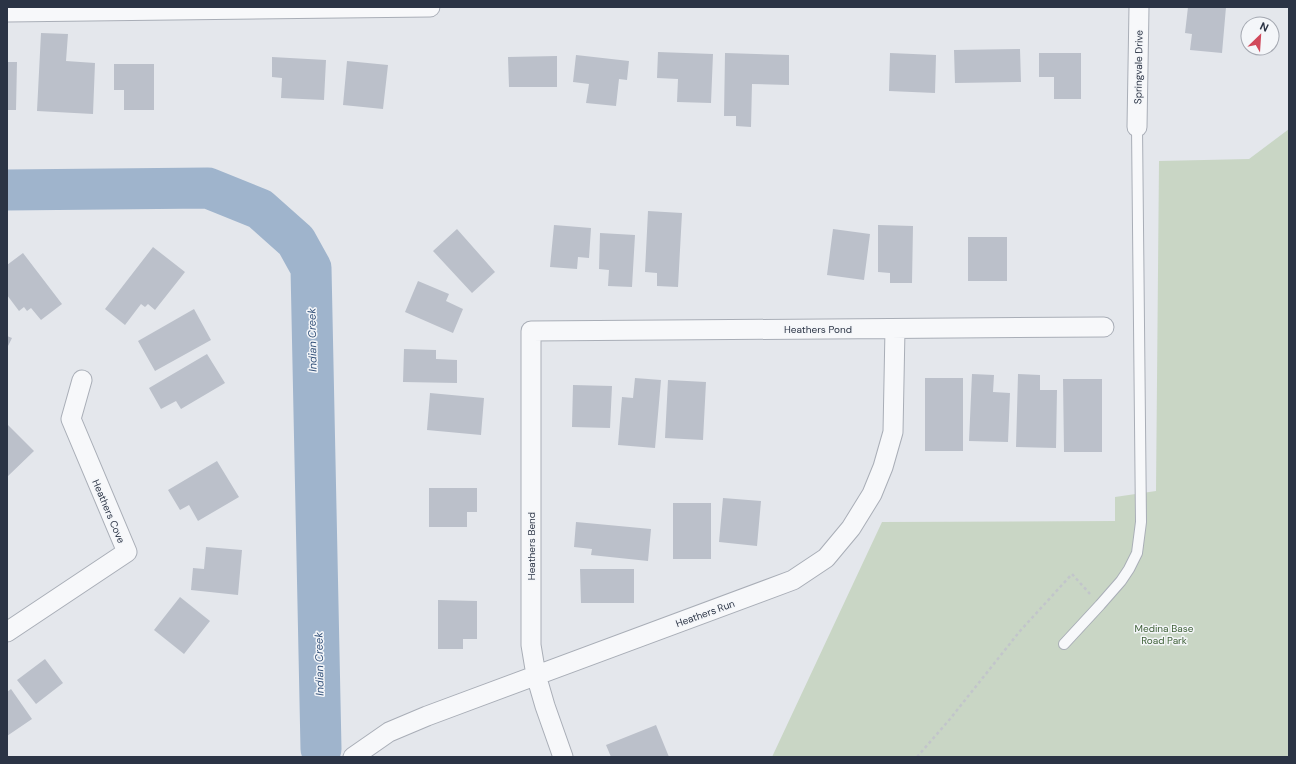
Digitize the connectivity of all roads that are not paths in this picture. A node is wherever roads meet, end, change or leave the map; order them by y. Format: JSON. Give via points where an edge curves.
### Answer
{"nodes":[{"id":1,"x":430,"y":7,"type":"edge"},
{"id":2,"x":1139,"y":7,"type":"edge"},
{"id":3,"x":7,"y":12,"type":"edge"},
{"id":4,"x":1137,"y":128,"type":"joint"},
{"id":5,"x":1104,"y":327,"type":"dead end"},
{"id":6,"x":895,"y":329,"type":"junction"},
{"id":7,"x":531,"y":331,"type":"joint"},
{"id":8,"x":82,"y":380,"type":"dead end"},
{"id":9,"x":7,"y":632,"type":"edge"},
{"id":10,"x":1064,"y":644,"type":"dead end"},
{"id":11,"x":536,"y":675,"type":"junction"},
{"id":12,"x":353,"y":757,"type":"edge"},
{"id":13,"x":563,"y":757,"type":"edge"}],
"edges":[{"from":1,"to":3,"type":"street"},
{"from":2,"to":4,"type":"street","name":"Springvale Drive"},
{"from":4,"to":10,"type":"lane","via":[[1141,522],[1137,553],[1121,581]]},
{"from":5,"to":6,"type":"street","name":"Heathers Pond"},
{"from":6,"to":7,"type":"street","name":"Heathers Pond"},
{"from":6,"to":11,"type":"street","name":"Heathers Run","via":[[893,432],[883,468],[872,494],[851,528],[826,558],[793,580]]},
{"from":7,"to":11,"type":"street","name":"Heathers Bend","via":[[532,645]]},
{"from":8,"to":9,"type":"street","name":"Heathers Cove","via":[[71,419],[127,552]]},
{"from":11,"to":12,"type":"street","name":"Heathers Run","via":[[389,732]]},
{"from":11,"to":13,"type":"street","name":"Heathers Bend"}]}
